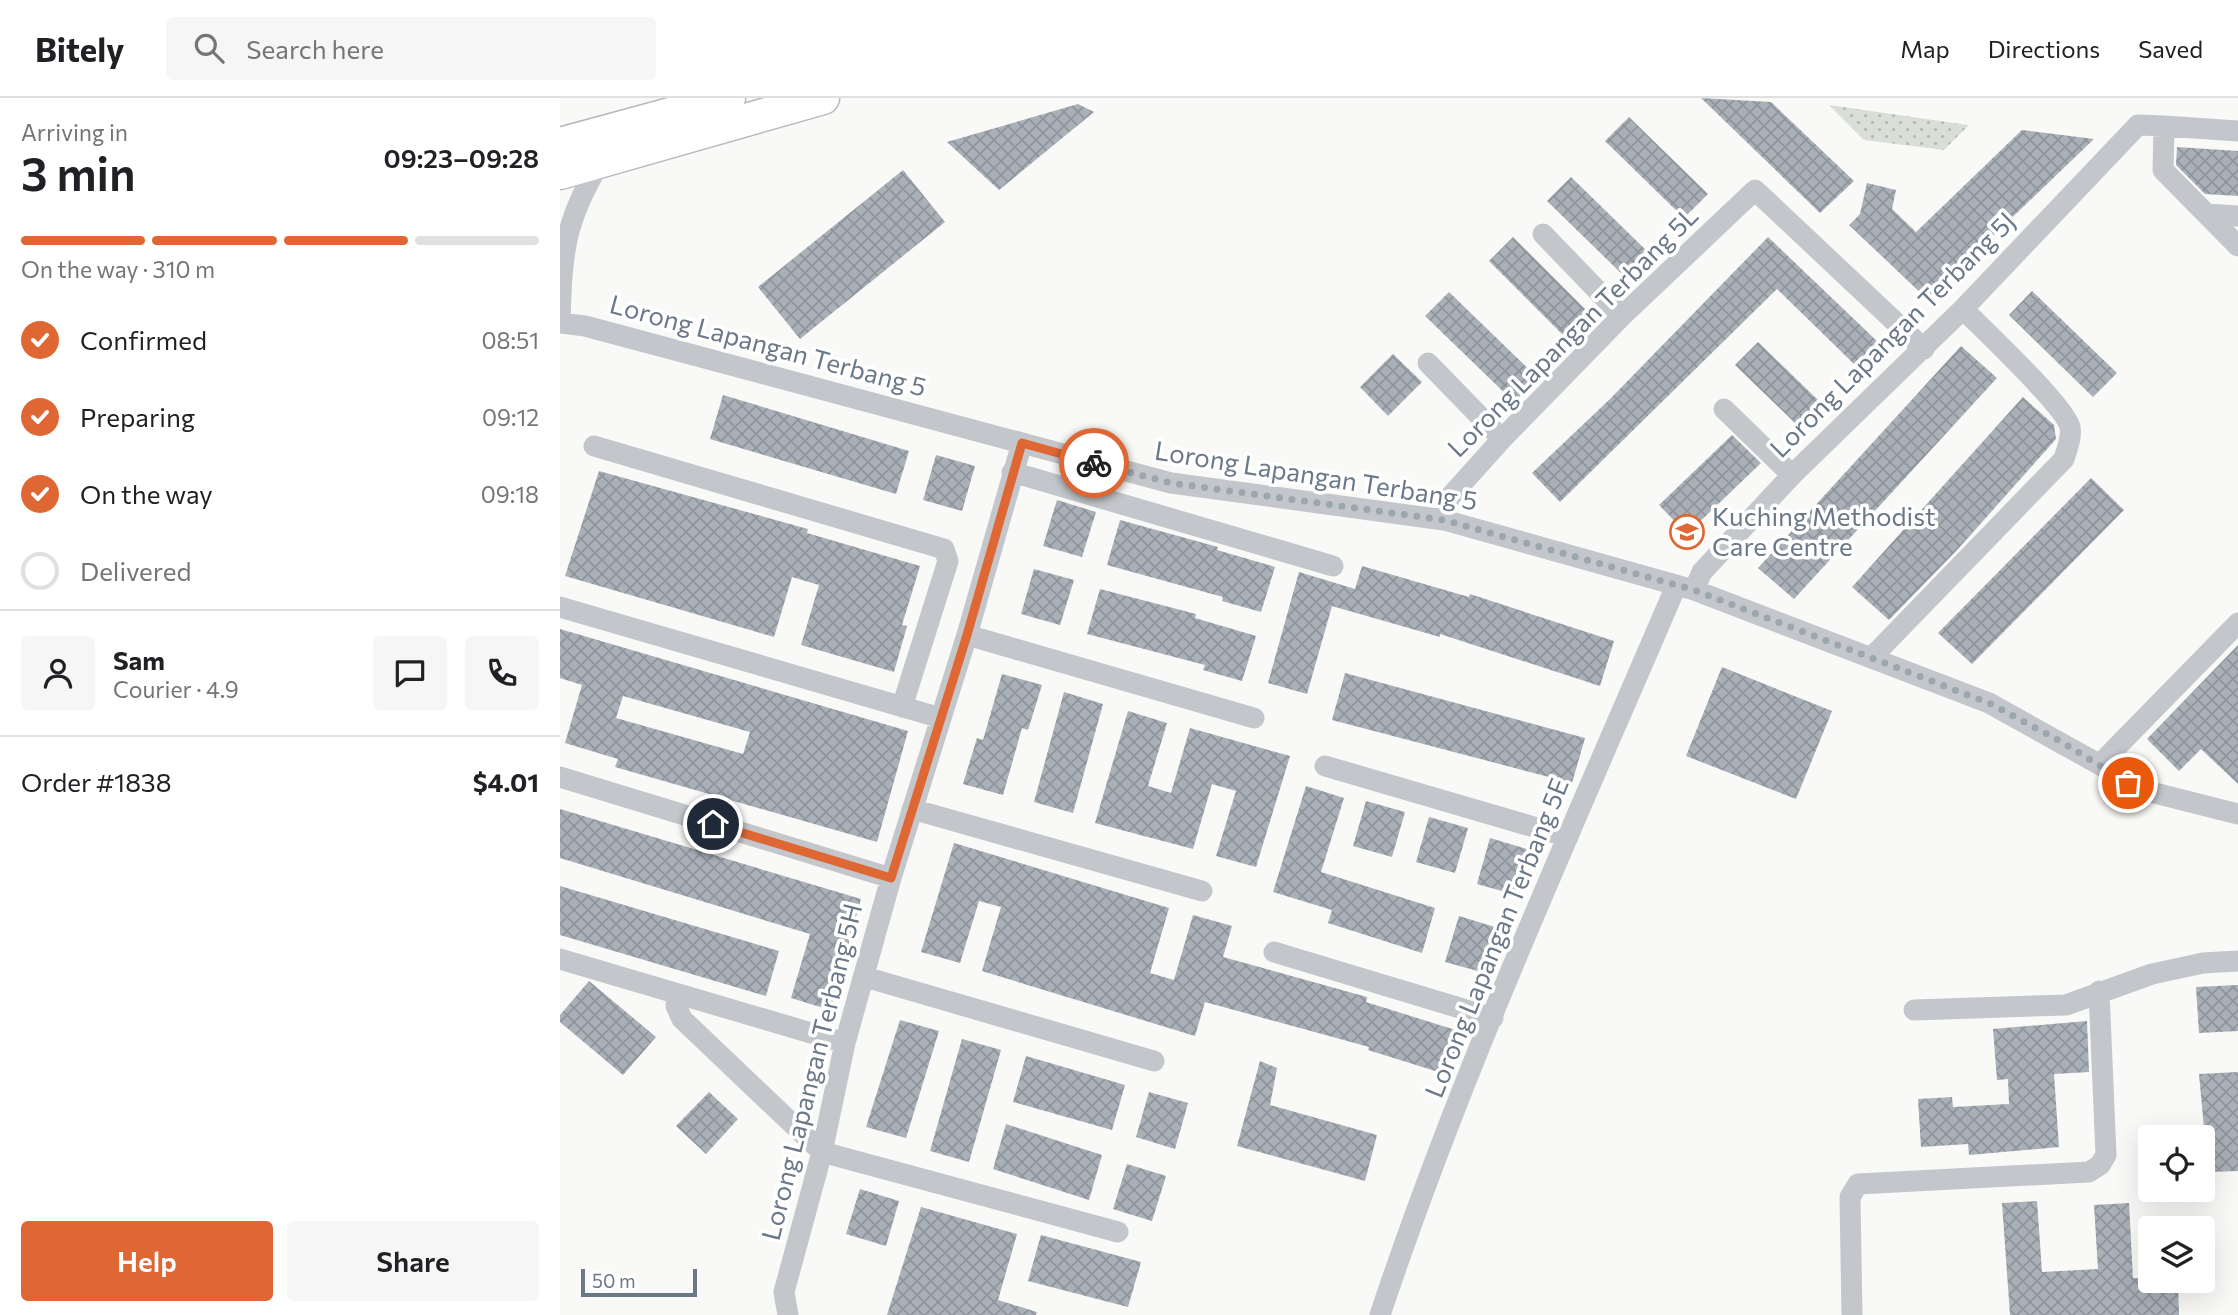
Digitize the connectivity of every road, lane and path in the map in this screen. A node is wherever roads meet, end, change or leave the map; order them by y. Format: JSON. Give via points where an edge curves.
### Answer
{"nodes":[{"id":1,"x":729,"y":98,"type":"edge"},
{"id":2,"x":823,"y":98,"type":"edge"},
{"id":3,"x":2164,"y":126,"type":"junction"},
{"id":4,"x":2238,"y":131,"type":"edge"},
{"id":5,"x":560,"y":144,"type":"edge"},
{"id":6,"x":601,"y":161,"type":"junction"},
{"id":7,"x":560,"y":173,"type":"edge"},
{"id":8,"x":2206,"y":214,"type":"junction"},
{"id":9,"x":2238,"y":216,"type":"edge"},
{"id":10,"x":1543,"y":234,"type":"dead end"},
{"id":11,"x":2238,"y":246,"type":"edge"},
{"id":12,"x":561,"y":252,"type":"edge"},
{"id":13,"x":1964,"y":309,"type":"junction"},
{"id":14,"x":1622,"y":316,"type":"junction"},
{"id":15,"x":560,"y":322,"type":"edge"},
{"id":16,"x":1924,"y":349,"type":"junction"},
{"id":17,"x":1428,"y":363,"type":"dead end"},
{"id":18,"x":1724,"y":410,"type":"dead end"},
{"id":19,"x":1502,"y":439,"type":"junction"},
{"id":20,"x":1022,"y":443,"type":"junction"},
{"id":21,"x":594,"y":446,"type":"dead end"},
{"id":22,"x":1013,"y":472,"type":"junction"},
{"id":23,"x":1791,"y":475,"type":"junction"},
{"id":24,"x":1444,"y":520,"type":"junction"},
{"id":25,"x":1333,"y":566,"type":"dead end"},
{"id":26,"x":1685,"y":588,"type":"junction"},
{"id":27,"x":560,"y":607,"type":"edge"},
{"id":28,"x":2238,"y":623,"type":"edge"},
{"id":29,"x":967,"y":635,"type":"junction"},
{"id":30,"x":1872,"y":657,"type":"junction"},
{"id":31,"x":902,"y":707,"type":"junction"},
{"id":32,"x":941,"y":718,"type":"junction"},
{"id":33,"x":1254,"y":718,"type":"dead end"},
{"id":34,"x":2100,"y":764,"type":"junction"},
{"id":35,"x":1325,"y":766,"type":"dead end"},
{"id":36,"x":560,"y":777,"type":"edge"},
{"id":37,"x":912,"y":810,"type":"junction"},
{"id":38,"x":2238,"y":814,"type":"edge"},
{"id":39,"x":1568,"y":837,"type":"junction"},
{"id":40,"x":891,"y":878,"type":"junction"},
{"id":41,"x":1202,"y":891,"type":"dead end"},
{"id":42,"x":1274,"y":952,"type":"dead end"},
{"id":43,"x":560,"y":959,"type":"edge"},
{"id":44,"x":2238,"y":961,"type":"edge"},
{"id":45,"x":865,"y":977,"type":"junction"},
{"id":46,"x":2099,"y":991,"type":"junction"},
{"id":47,"x":677,"y":995,"type":"junction"},
{"id":48,"x":1914,"y":1010,"type":"dead end"},
{"id":49,"x":1493,"y":1017,"type":"junction"},
{"id":50,"x":845,"y":1043,"type":"junction"},
{"id":51,"x":1154,"y":1061,"type":"dead end"},
{"id":52,"x":822,"y":1152,"type":"junction"},
{"id":53,"x":1118,"y":1232,"type":"dead end"},
{"id":54,"x":787,"y":1314,"type":"edge"},
{"id":55,"x":1380,"y":1315,"type":"edge"},
{"id":56,"x":1852,"y":1315,"type":"edge"}],
"edges":[{"from":1,"to":5,"type":"highway"},
{"from":2,"to":6,"type":"highway"},
{"from":3,"to":4,"type":"street"},
{"from":3,"to":8,"type":"street","via":[[2163,170]]},
{"from":3,"to":13,"type":"street","name":"Lorong Lapangan Terbang 5J","via":[[2137,125]]},
{"from":6,"to":7,"type":"highway"},
{"from":6,"to":12,"type":"street","via":[[582,192]]},
{"from":8,"to":9,"type":"street"},
{"from":8,"to":11,"type":"street"},
{"from":10,"to":14,"type":"street"},
{"from":12,"to":15,"type":"street"},
{"from":13,"to":16,"type":"street","name":"Lorong Lapangan Terbang 5J"},
{"from":13,"to":30,"type":"street","via":[[2059,408],[2070,428],[2069,443],[2064,459]]},
{"from":14,"to":16,"type":"street","name":"Lorong Lapangan Terbang 5L","via":[[1755,190]]},
{"from":14,"to":19,"type":"street","name":"Lorong Lapangan Terbang 5L"},
{"from":15,"to":20,"type":"street","name":"Lorong Lapangan Terbang 5"},
{"from":16,"to":23,"type":"street","name":"Lorong Lapangan Terbang 5J"},
{"from":17,"to":19,"type":"street"},
{"from":18,"to":23,"type":"street"},
{"from":19,"to":24,"type":"street","name":"Lorong Lapangan Terbang 5L","via":[[1450,498]]},
{"from":20,"to":22,"type":"street","name":"Lorong Lapangan Terbang 5H"},
{"from":20,"to":24,"type":"street","name":"Lorong Lapangan Terbang 5","via":[[1171,483]]},
{"from":21,"to":31,"type":"street","via":[[944,549],[948,561]]},
{"from":22,"to":25,"type":"street"},
{"from":22,"to":29,"type":"street","name":"Lorong Lapangan Terbang 5H"},
{"from":23,"to":26,"type":"street","name":"Lorong Lapangan Terbang 5J"},
{"from":24,"to":26,"type":"street","name":"Lorong Lapangan Terbang 5"},
{"from":26,"to":30,"type":"street","name":"Lorong Lapangan Terbang 5"},
{"from":26,"to":39,"type":"street","name":"Lorong Lapangan Terbang 5E"},
{"from":27,"to":31,"type":"street"},
{"from":28,"to":34,"type":"street"},
{"from":29,"to":32,"type":"street","name":"Lorong Lapangan Terbang 5H"},
{"from":29,"to":33,"type":"street"},
{"from":30,"to":34,"type":"street","name":"Lorong Lapangan Terbang 5","via":[[1989,703]]},
{"from":31,"to":32,"type":"street"},
{"from":32,"to":37,"type":"street","name":"Lorong Lapangan Terbang 5H"},
{"from":34,"to":38,"type":"street","name":"Lorong Lapangan Terbang 5","via":[[2147,792]]},
{"from":35,"to":39,"type":"street"},
{"from":36,"to":40,"type":"street"},
{"from":37,"to":40,"type":"street","name":"Lorong Lapangan Terbang 5H"},
{"from":37,"to":41,"type":"street"},
{"from":39,"to":49,"type":"street","name":"Lorong Lapangan Terbang 5E"},
{"from":40,"to":45,"type":"street","name":"Lorong Lapangan Terbang 5H"},
{"from":42,"to":49,"type":"street"},
{"from":43,"to":47,"type":"street"},
{"from":44,"to":46,"type":"street","via":[[2190,966]]},
{"from":45,"to":50,"type":"street","name":"Lorong Lapangan Terbang 5H"},
{"from":45,"to":51,"type":"street"},
{"from":46,"to":48,"type":"street","via":[[2066,1005]]},
{"from":46,"to":56,"type":"street","via":[[2106,1155],[2100,1165],[2089,1172],[1858,1184],[1850,1197]]},
{"from":47,"to":50,"type":"street"},
{"from":47,"to":52,"type":"street","via":[[682,1019]]},
{"from":49,"to":55,"type":"street","name":"Lorong Lapangan Terbang 5E"},
{"from":50,"to":52,"type":"street","name":"Lorong Lapangan Terbang 5H"},
{"from":52,"to":53,"type":"street"},
{"from":52,"to":54,"type":"street","name":"Lorong Lapangan Terbang 5H","via":[[784,1292]]}]}
